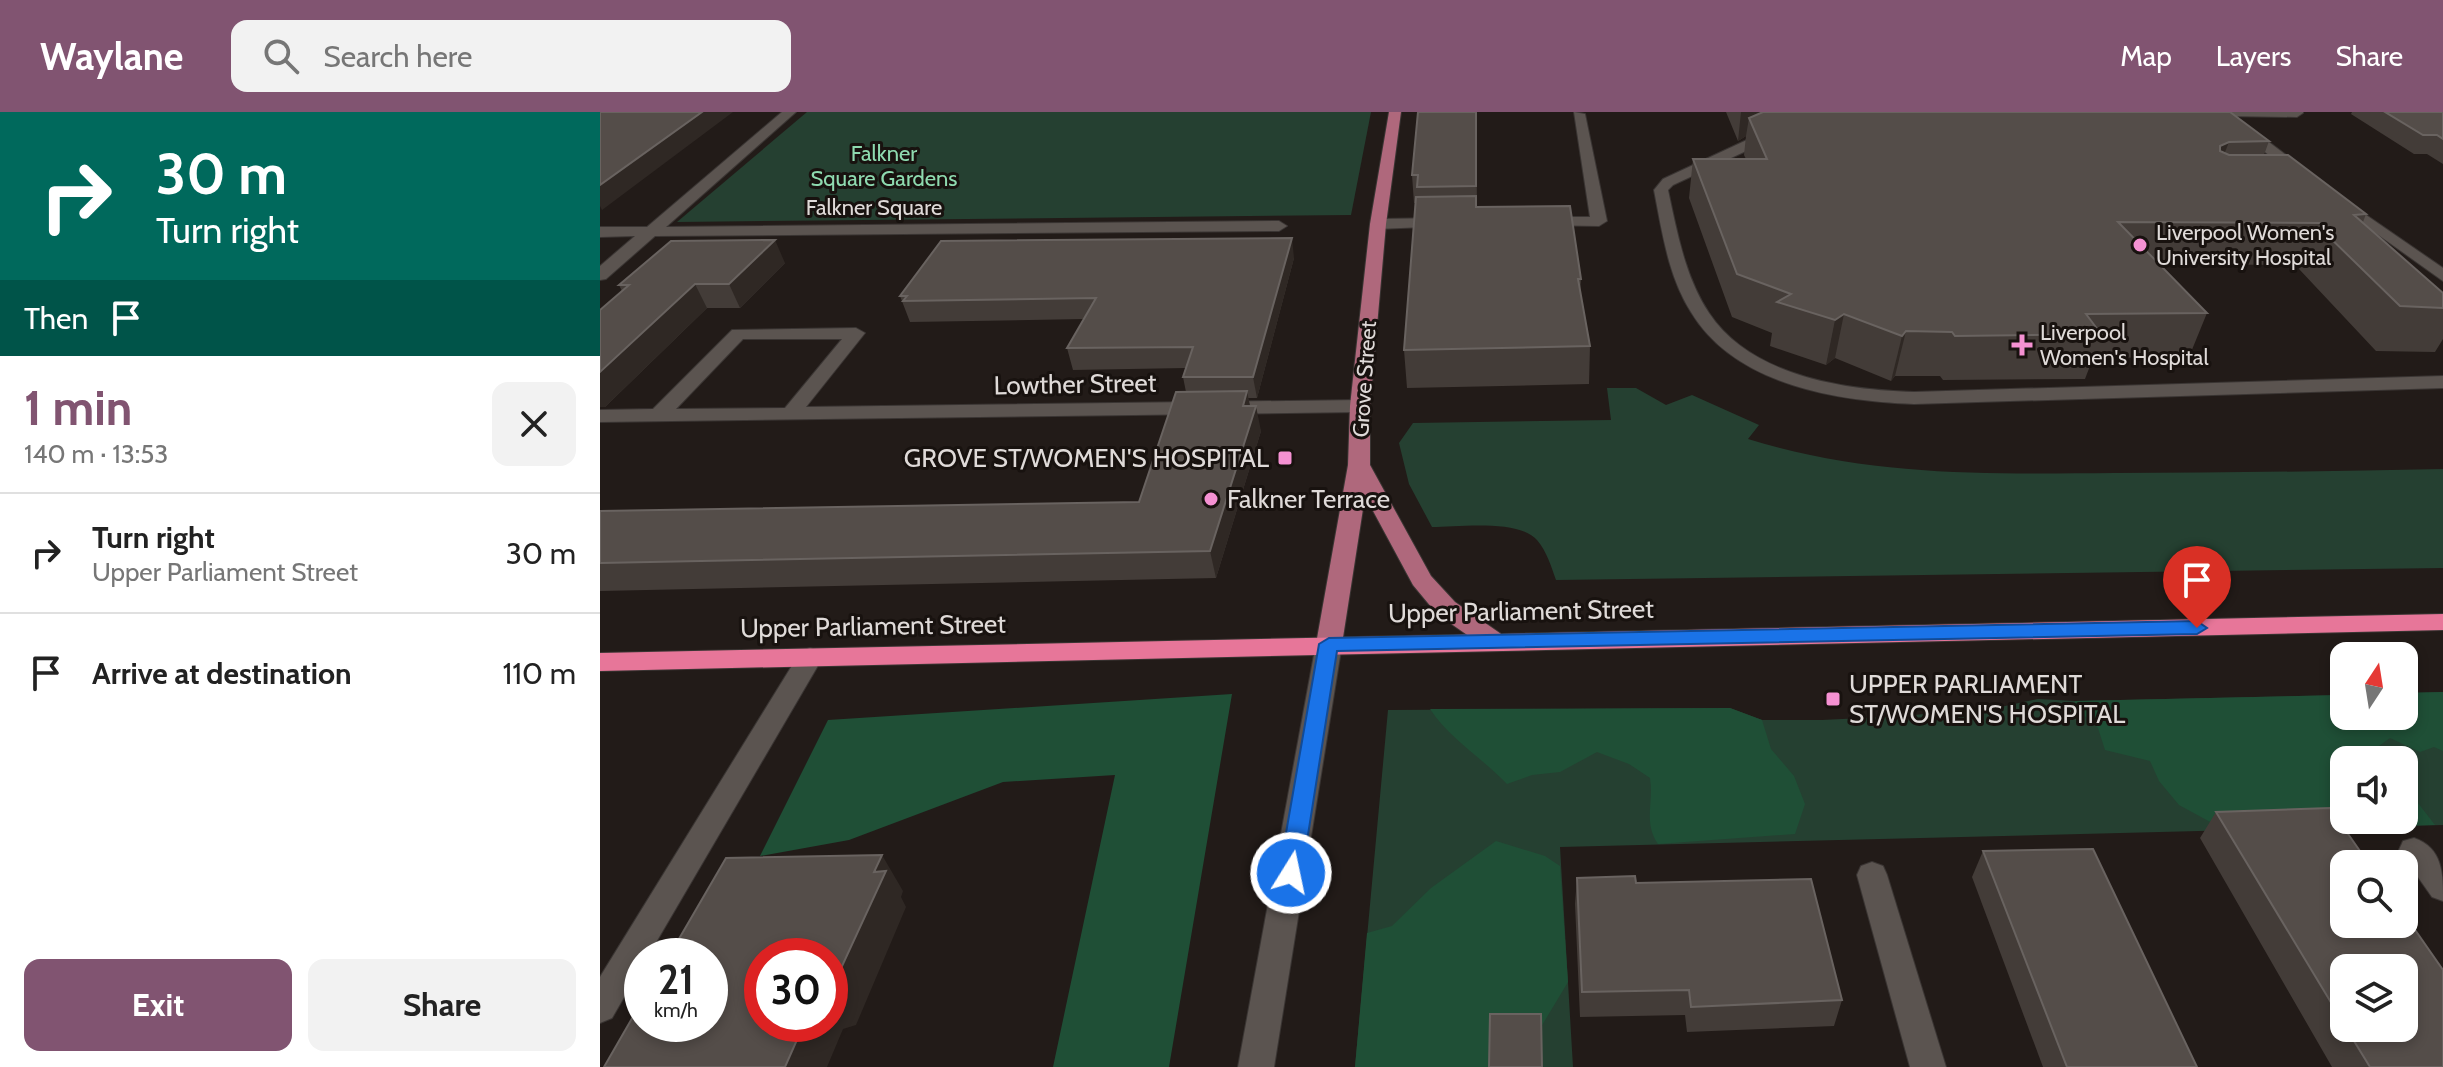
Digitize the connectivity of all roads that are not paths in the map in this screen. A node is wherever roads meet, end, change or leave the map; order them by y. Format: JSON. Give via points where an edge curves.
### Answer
{"nodes":[{"id":1,"x":790,"y":112,"type":"edge"},
{"id":2,"x":1395,"y":112,"type":"edge"},
{"id":3,"x":1765,"y":112,"type":"edge"},
{"id":4,"x":2297,"y":113,"type":"edge"},
{"id":5,"x":1579,"y":114,"type":"edge"},
{"id":6,"x":2219,"y":117,"type":"edge"},
{"id":7,"x":2293,"y":186,"type":"edge"},
{"id":8,"x":2332,"y":195,"type":"edge"},
{"id":9,"x":1520,"y":222,"type":"edge"},
{"id":10,"x":1457,"y":223,"type":"edge"},
{"id":11,"x":1378,"y":224,"type":"junction"},
{"id":12,"x":1279,"y":226,"type":"dead end"},
{"id":13,"x":651,"y":231,"type":"junction"},
{"id":14,"x":600,"y":232,"type":"edge"},
{"id":15,"x":600,"y":275,"type":"edge"},
{"id":16,"x":2443,"y":276,"type":"edge"},
{"id":17,"x":2443,"y":382,"type":"edge"},
{"id":18,"x":1360,"y":406,"type":"junction"},
{"id":19,"x":790,"y":414,"type":"junction"},
{"id":20,"x":659,"y":415,"type":"junction"},
{"id":21,"x":600,"y":416,"type":"edge"},
{"id":22,"x":1359,"y":465,"type":"junction"},
{"id":23,"x":2443,"y":622,"type":"edge"},
{"id":24,"x":1495,"y":642,"type":"junction"},
{"id":25,"x":1329,"y":644,"type":"junction"},
{"id":26,"x":810,"y":657,"type":"junction"},
{"id":27,"x":600,"y":662,"type":"edge"},
{"id":28,"x":2418,"y":855,"type":"edge"},
{"id":29,"x":1872,"y":875,"type":"dead end"},
{"id":30,"x":2443,"y":888,"type":"edge"},
{"id":31,"x":600,"y":1007,"type":"edge"},
{"id":32,"x":1256,"y":1067,"type":"edge"},
{"id":33,"x":1928,"y":1067,"type":"edge"}],
"edges":[{"from":1,"to":13,"type":"street"},
{"from":2,"to":11,"type":"main road","name":"Grove Street"},
{"from":3,"to":17,"type":"street","via":[[1774,128],[1769,135],[1661,190],[1694,305],[1724,341],[1801,380],[1860,395],[1939,396]]},
{"from":4,"to":6,"type":"street"},
{"from":5,"to":9,"type":"street","via":[[1599,221]]},
{"from":6,"to":7,"type":"street","via":[[2245,129],[2321,186]]},
{"from":8,"to":16,"type":"street"},
{"from":10,"to":11,"type":"street"},
{"from":11,"to":18,"type":"main road","name":"Grove Street"},
{"from":12,"to":13,"type":"street","name":"Falkner Square"},
{"from":13,"to":14,"type":"street","name":"Falkner Square"},
{"from":13,"to":15,"type":"street"},
{"from":18,"to":19,"type":"street","name":"Lowther Street"},
{"from":18,"to":22,"type":"main road","name":"Grove Street"},
{"from":19,"to":20,"type":"street","name":"Lowther Street"},
{"from":19,"to":20,"type":"street","via":[[856,333],[738,334]]},
{"from":20,"to":21,"type":"street","name":"Lowther Street"},
{"from":22,"to":24,"type":"main road","via":[[1421,580],[1446,608]]},
{"from":22,"to":25,"type":"main road","name":"Grove Street"},
{"from":23,"to":24,"type":"highway","name":"Upper Parliament Street"},
{"from":24,"to":25,"type":"highway","name":"Upper Parliament Street"},
{"from":25,"to":26,"type":"highway","name":"Upper Parliament Street"},
{"from":25,"to":32,"type":"street"},
{"from":26,"to":27,"type":"highway","name":"Upper Parliament Street"},
{"from":26,"to":31,"type":"street"},
{"from":28,"to":30,"type":"street"},
{"from":29,"to":33,"type":"street"}]}
